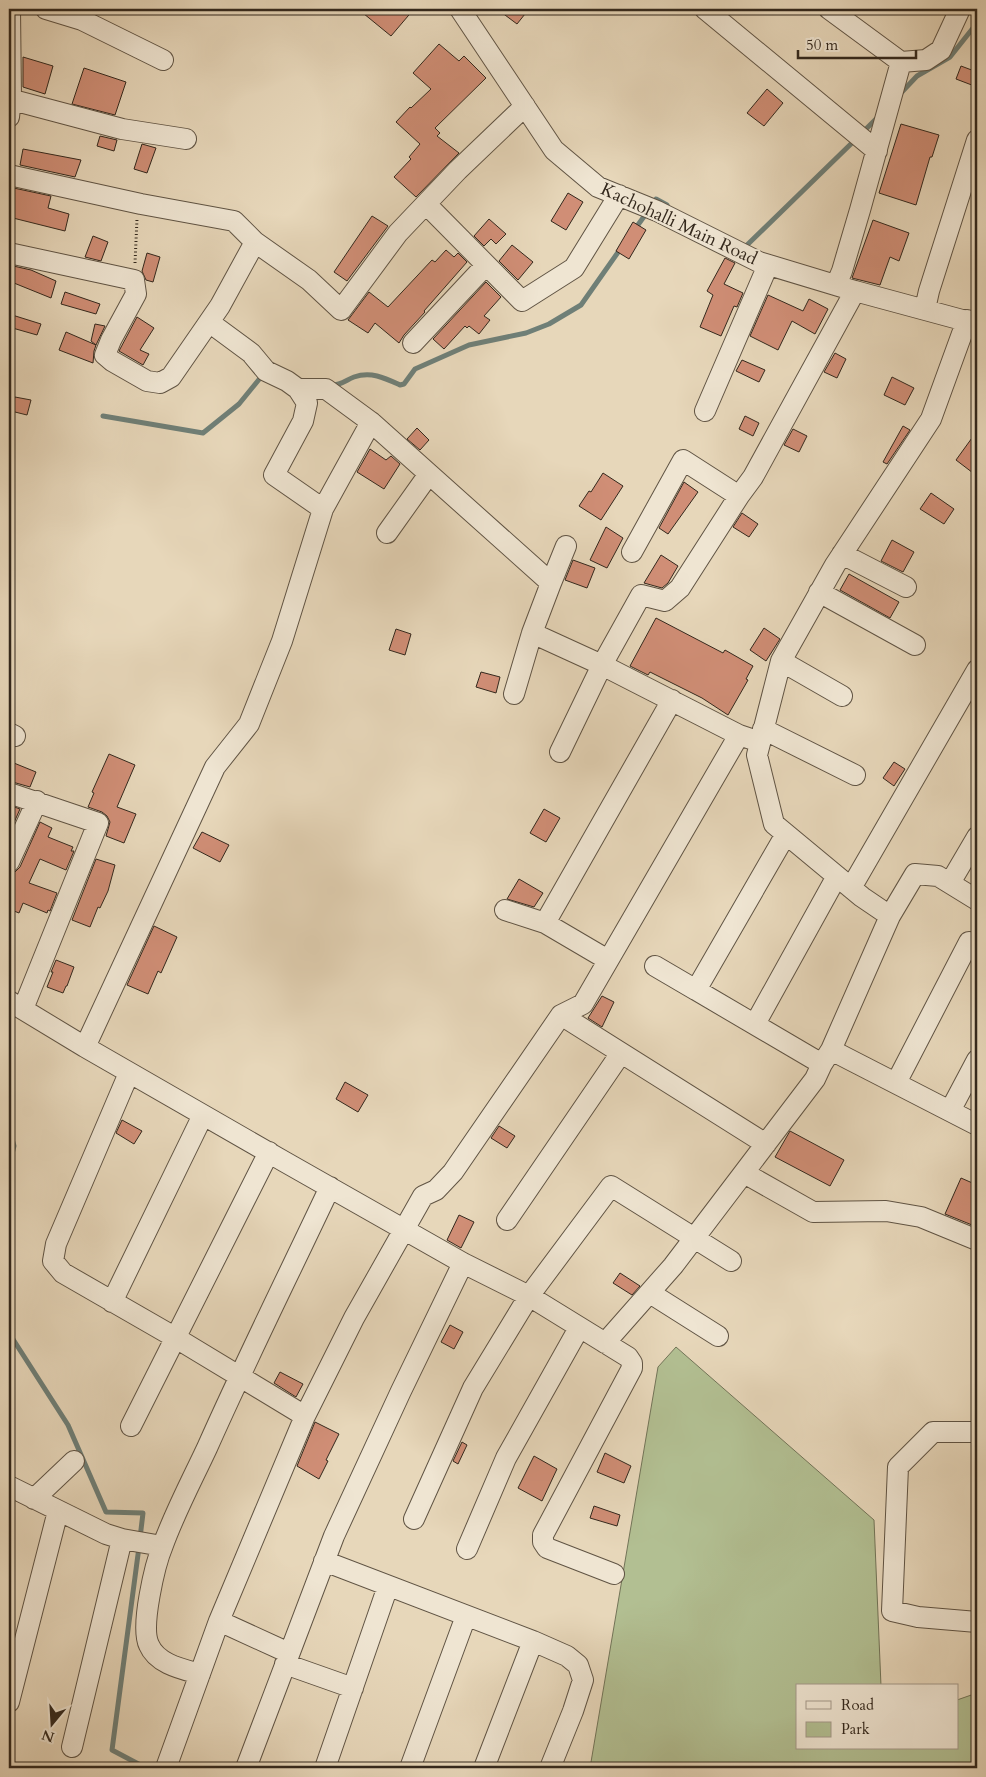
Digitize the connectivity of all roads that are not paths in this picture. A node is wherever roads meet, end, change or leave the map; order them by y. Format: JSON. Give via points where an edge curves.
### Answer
{"nodes":[{"id":1,"x":10,"y":9,"type":"edge"},
{"id":2,"x":46,"y":9,"type":"edge"},
{"id":3,"x":460,"y":9,"type":"edge"},
{"id":4,"x":705,"y":9,"type":"edge"},
{"id":5,"x":829,"y":9,"type":"edge"},
{"id":6,"x":960,"y":9,"type":"edge"},
{"id":7,"x":163,"y":60,"type":"dead end"},
{"id":8,"x":901,"y":62,"type":"junction"},
{"id":9,"x":10,"y":105,"type":"edge"},
{"id":10,"x":525,"y":106,"type":"junction"},
{"id":11,"x":186,"y":139,"type":"dead end"},
{"id":12,"x":977,"y":140,"type":"edge"},
{"id":13,"x":876,"y":152,"type":"junction"},
{"id":14,"x":9,"y":175,"type":"edge"},
{"id":15,"x":619,"y":195,"type":"junction"},
{"id":16,"x":426,"y":204,"type":"junction"},
{"id":17,"x":256,"y":242,"type":"junction"},
{"id":18,"x":9,"y":254,"type":"edge"},
{"id":19,"x":486,"y":265,"type":"junction"},
{"id":20,"x":768,"y":266,"type":"junction"},
{"id":21,"x":846,"y":288,"type":"junction"},
{"id":22,"x":926,"y":309,"type":"junction"},
{"id":23,"x":209,"y":322,"type":"junction"},
{"id":24,"x":972,"y":322,"type":"edge"},
{"id":25,"x":413,"y":343,"type":"dead end"},
{"id":26,"x":298,"y":390,"type":"junction"},
{"id":27,"x":705,"y":411,"type":"dead end"},
{"id":28,"x":371,"y":422,"type":"junction"},
{"id":29,"x":429,"y":474,"type":"junction"},
{"id":30,"x":739,"y":496,"type":"junction"},
{"id":31,"x":323,"y":509,"type":"junction"},
{"id":32,"x":386,"y":533,"type":"dead end"},
{"id":33,"x":566,"y":546,"type":"dead end"},
{"id":34,"x":632,"y":552,"type":"dead end"},
{"id":35,"x":842,"y":554,"type":"junction"},
{"id":36,"x":551,"y":583,"type":"junction"},
{"id":37,"x":906,"y":587,"type":"dead end"},
{"id":38,"x":819,"y":592,"type":"junction"},
{"id":39,"x":532,"y":633,"type":"junction"},
{"id":40,"x":915,"y":645,"type":"dead end"},
{"id":41,"x":780,"y":661,"type":"junction"},
{"id":42,"x":602,"y":665,"type":"junction"},
{"id":43,"x":977,"y":670,"type":"edge"},
{"id":44,"x":514,"y":694,"type":"dead end"},
{"id":45,"x":842,"y":696,"type":"dead end"},
{"id":46,"x":672,"y":700,"type":"junction"},
{"id":47,"x":739,"y":735,"type":"junction"},
{"id":48,"x":762,"y":735,"type":"junction"},
{"id":49,"x":560,"y":752,"type":"dead end"},
{"id":50,"x":855,"y":775,"type":"dead end"},
{"id":51,"x":9,"y":793,"type":"edge"},
{"id":52,"x":37,"y":801,"type":"junction"},
{"id":53,"x":786,"y":834,"type":"junction"},
{"id":54,"x":977,"y":838,"type":"edge"},
{"id":55,"x":9,"y":862,"type":"edge"},
{"id":56,"x":844,"y":882,"type":"junction"},
{"id":57,"x":950,"y":883,"type":"junction"},
{"id":58,"x":977,"y":900,"type":"edge"},
{"id":59,"x":505,"y":910,"type":"dead end"},
{"id":60,"x":890,"y":916,"type":"junction"},
{"id":61,"x":545,"y":922,"type":"junction"},
{"id":62,"x":969,"y":942,"type":"dead end"},
{"id":63,"x":608,"y":960,"type":"junction"},
{"id":64,"x":655,"y":966,"type":"dead end"},
{"id":65,"x":696,"y":990,"type":"junction"},
{"id":66,"x":16,"y":1005,"type":"edge"},
{"id":67,"x":561,"y":1015,"type":"junction"},
{"id":68,"x":755,"y":1024,"type":"junction"},
{"id":69,"x":85,"y":1048,"type":"junction"},
{"id":70,"x":621,"y":1053,"type":"junction"},
{"id":71,"x":826,"y":1057,"type":"junction"},
{"id":72,"x":977,"y":1060,"type":"edge"},
{"id":73,"x":129,"y":1073,"type":"junction"},
{"id":74,"x":896,"y":1083,"type":"junction"},
{"id":75,"x":950,"y":1111,"type":"junction"},
{"id":76,"x":203,"y":1115,"type":"junction"},
{"id":77,"x":977,"y":1125,"type":"edge"},
{"id":78,"x":766,"y":1144,"type":"junction"},
{"id":79,"x":268,"y":1152,"type":"junction"},
{"id":80,"x":744,"y":1173,"type":"junction"},
{"id":81,"x":330,"y":1187,"type":"junction"},
{"id":82,"x":507,"y":1220,"type":"dead end"},
{"id":83,"x":403,"y":1229,"type":"junction"},
{"id":84,"x":695,"y":1238,"type":"junction"},
{"id":85,"x":977,"y":1240,"type":"edge"},
{"id":86,"x":732,"y":1261,"type":"dead end"},
{"id":87,"x":464,"y":1263,"type":"junction"},
{"id":88,"x":650,"y":1292,"type":"junction"},
{"id":89,"x":529,"y":1296,"type":"junction"},
{"id":90,"x":112,"y":1302,"type":"junction"},
{"id":91,"x":579,"y":1328,"type":"junction"},
{"id":92,"x":718,"y":1336,"type":"dead end"},
{"id":93,"x":176,"y":1338,"type":"junction"},
{"id":94,"x":605,"y":1343,"type":"junction"},
{"id":95,"x":239,"y":1377,"type":"junction"},
{"id":96,"x":305,"y":1416,"type":"junction"},
{"id":97,"x":131,"y":1426,"type":"dead end"},
{"id":98,"x":977,"y":1432,"type":"edge"},
{"id":99,"x":74,"y":1461,"type":"dead end"},
{"id":100,"x":9,"y":1486,"type":"edge"},
{"id":101,"x":34,"y":1500,"type":"junction"},
{"id":102,"x":58,"y":1511,"type":"junction"},
{"id":103,"x":414,"y":1519,"type":"dead end"},
{"id":104,"x":141,"y":1542,"type":"junction"},
{"id":105,"x":467,"y":1549,"type":"dead end"},
{"id":106,"x":324,"y":1561,"type":"junction"},
{"id":107,"x":614,"y":1574,"type":"dead end"},
{"id":108,"x":388,"y":1586,"type":"junction"},
{"id":109,"x":466,"y":1616,"type":"junction"},
{"id":110,"x":219,"y":1621,"type":"junction"},
{"id":111,"x":977,"y":1622,"type":"edge"},
{"id":112,"x":533,"y":1641,"type":"junction"},
{"id":113,"x":287,"y":1658,"type":"junction"},
{"id":114,"x":200,"y":1674,"type":"junction"},
{"id":115,"x":353,"y":1688,"type":"junction"},
{"id":116,"x":9,"y":1702,"type":"edge"},
{"id":117,"x":72,"y":1747,"type":"dead end"},
{"id":118,"x":167,"y":1765,"type":"dead end"},
{"id":119,"x":246,"y":1768,"type":"edge"},
{"id":120,"x":326,"y":1768,"type":"edge"},
{"id":121,"x":410,"y":1768,"type":"edge"},
{"id":122,"x":484,"y":1768,"type":"edge"},
{"id":123,"x":550,"y":1768,"type":"edge"}],
"edges":[{"from":1,"to":9,"type":"street"},
{"from":2,"to":7,"type":"street","via":[[82,20]]},
{"from":3,"to":10,"type":"street","name":"Kachohalli Main Road"},
{"from":4,"to":13,"type":"street"},
{"from":5,"to":8,"type":"street"},
{"from":6,"to":8,"type":"street","via":[[941,50],[926,60]]},
{"from":8,"to":13,"type":"street"},
{"from":9,"to":11,"type":"street"},
{"from":10,"to":15,"type":"street","name":"Kachohalli Main Road","via":[[554,150],[598,187]]},
{"from":10,"to":16,"type":"street"},
{"from":12,"to":22,"type":"street"},
{"from":13,"to":21,"type":"street","via":[[842,271]]},
{"from":14,"to":17,"type":"street","via":[[234,221]]},
{"from":15,"to":19,"type":"street","via":[[574,268],[522,301]]},
{"from":15,"to":20,"type":"street","name":"Kachohalli Main Road"},
{"from":16,"to":17,"type":"street","via":[[398,233],[340,310],[309,280]]},
{"from":16,"to":19,"type":"street"},
{"from":17,"to":23,"type":"street"},
{"from":18,"to":23,"type":"street","via":[[134,280],[136,294],[105,355],[147,381],[160,383],[171,377]]},
{"from":19,"to":25,"type":"street"},
{"from":20,"to":21,"type":"street","name":"Kachohalli Main Road"},
{"from":20,"to":27,"type":"street"},
{"from":21,"to":22,"type":"street","name":"Kachohalli Main Road"},
{"from":21,"to":30,"type":"street","via":[[753,477]]},
{"from":22,"to":24,"type":"street","name":"Kachohalli Main Road"},
{"from":23,"to":26,"type":"street","via":[[251,353],[266,371]]},
{"from":24,"to":35,"type":"street","via":[[931,419]]},
{"from":26,"to":28,"type":"street","via":[[326,389]]},
{"from":26,"to":31,"type":"street","via":[[307,402],[303,421],[274,475]]},
{"from":28,"to":29,"type":"street"},
{"from":28,"to":31,"type":"street"},
{"from":29,"to":32,"type":"street"},
{"from":29,"to":36,"type":"street"},
{"from":30,"to":34,"type":"street","via":[[683,460]]},
{"from":30,"to":42,"type":"street","via":[[680,588],[665,600],[641,595]]},
{"from":31,"to":69,"type":"street","via":[[282,641],[249,724],[215,767]]},
{"from":33,"to":36,"type":"street"},
{"from":35,"to":37,"type":"street"},
{"from":35,"to":38,"type":"street"},
{"from":36,"to":39,"type":"street"},
{"from":38,"to":40,"type":"street"},
{"from":38,"to":41,"type":"street"},
{"from":39,"to":42,"type":"street"},
{"from":39,"to":44,"type":"street"},
{"from":41,"to":45,"type":"street"},
{"from":41,"to":48,"type":"street"},
{"from":42,"to":46,"type":"street"},
{"from":42,"to":49,"type":"street"},
{"from":43,"to":56,"type":"street"},
{"from":46,"to":47,"type":"street"},
{"from":46,"to":61,"type":"street"},
{"from":47,"to":48,"type":"street"},
{"from":47,"to":63,"type":"street"},
{"from":48,"to":50,"type":"street"},
{"from":48,"to":53,"type":"street","via":[[757,755],[774,824]]},
{"from":51,"to":52,"type":"street"},
{"from":52,"to":55,"type":"street"},
{"from":52,"to":66,"type":"street","via":[[98,823]]},
{"from":53,"to":56,"type":"street"},
{"from":53,"to":65,"type":"street"},
{"from":54,"to":57,"type":"street"},
{"from":56,"to":60,"type":"street"},
{"from":56,"to":68,"type":"street"},
{"from":57,"to":58,"type":"street"},
{"from":57,"to":60,"type":"street","via":[[938,876],[915,874]]},
{"from":59,"to":61,"type":"street"},
{"from":60,"to":71,"type":"street"},
{"from":61,"to":63,"type":"street"},
{"from":62,"to":74,"type":"street"},
{"from":63,"to":67,"type":"street","via":[[583,1004]]},
{"from":64,"to":65,"type":"street"},
{"from":65,"to":68,"type":"street"},
{"from":66,"to":69,"type":"street"},
{"from":67,"to":70,"type":"street"},
{"from":67,"to":83,"type":"street","via":[[453,1172],[436,1190],[423,1196]]},
{"from":68,"to":71,"type":"street"},
{"from":69,"to":73,"type":"street"},
{"from":70,"to":78,"type":"street"},
{"from":70,"to":82,"type":"street"},
{"from":71,"to":74,"type":"street"},
{"from":71,"to":78,"type":"street","via":[[815,1079]]},
{"from":72,"to":75,"type":"street"},
{"from":73,"to":76,"type":"street"},
{"from":73,"to":90,"type":"street","via":[[56,1244],[52,1261],[63,1273]]},
{"from":74,"to":75,"type":"street"},
{"from":75,"to":77,"type":"street"},
{"from":76,"to":79,"type":"street"},
{"from":76,"to":90,"type":"street"},
{"from":78,"to":80,"type":"street"},
{"from":79,"to":81,"type":"street"},
{"from":79,"to":93,"type":"street"},
{"from":80,"to":84,"type":"street"},
{"from":80,"to":85,"type":"street","via":[[813,1212],[886,1211],[921,1217]]},
{"from":81,"to":83,"type":"street"},
{"from":81,"to":95,"type":"street"},
{"from":83,"to":87,"type":"street"},
{"from":83,"to":96,"type":"street"},
{"from":84,"to":86,"type":"street"},
{"from":84,"to":88,"type":"street"},
{"from":84,"to":89,"type":"street","via":[[611,1186]]},
{"from":87,"to":89,"type":"street"},
{"from":87,"to":106,"type":"street"},
{"from":88,"to":92,"type":"street"},
{"from":88,"to":94,"type":"street"},
{"from":89,"to":91,"type":"street"},
{"from":89,"to":103,"type":"street","via":[[473,1388]]},
{"from":90,"to":93,"type":"street"},
{"from":91,"to":94,"type":"street"},
{"from":91,"to":105,"type":"street","via":[[506,1458]]},
{"from":93,"to":95,"type":"street"},
{"from":93,"to":97,"type":"street"},
{"from":94,"to":107,"type":"street","via":[[628,1357],[632,1368],[543,1535],[543,1542],[547,1548]]},
{"from":95,"to":96,"type":"street"},
{"from":95,"to":104,"type":"street"},
{"from":96,"to":110,"type":"street"},
{"from":98,"to":111,"type":"street","via":[[932,1432],[898,1467],[892,1611],[918,1617]]},
{"from":99,"to":101,"type":"street"},
{"from":100,"to":101,"type":"street"},
{"from":101,"to":102,"type":"street"},
{"from":102,"to":104,"type":"street","via":[[106,1534]]},
{"from":102,"to":116,"type":"street"},
{"from":104,"to":114,"type":"street","via":[[148,1644],[157,1657]]},
{"from":104,"to":117,"type":"street"},
{"from":106,"to":108,"type":"street"},
{"from":106,"to":113,"type":"street"},
{"from":108,"to":109,"type":"street"},
{"from":108,"to":115,"type":"street"},
{"from":109,"to":112,"type":"street"},
{"from":109,"to":121,"type":"street"},
{"from":110,"to":113,"type":"street"},
{"from":110,"to":114,"type":"street"},
{"from":112,"to":122,"type":"street"},
{"from":112,"to":123,"type":"street","via":[[568,1656],[578,1665],[583,1680]]},
{"from":113,"to":115,"type":"street"},
{"from":113,"to":119,"type":"street"},
{"from":114,"to":118,"type":"street"},
{"from":115,"to":120,"type":"street"}]}
